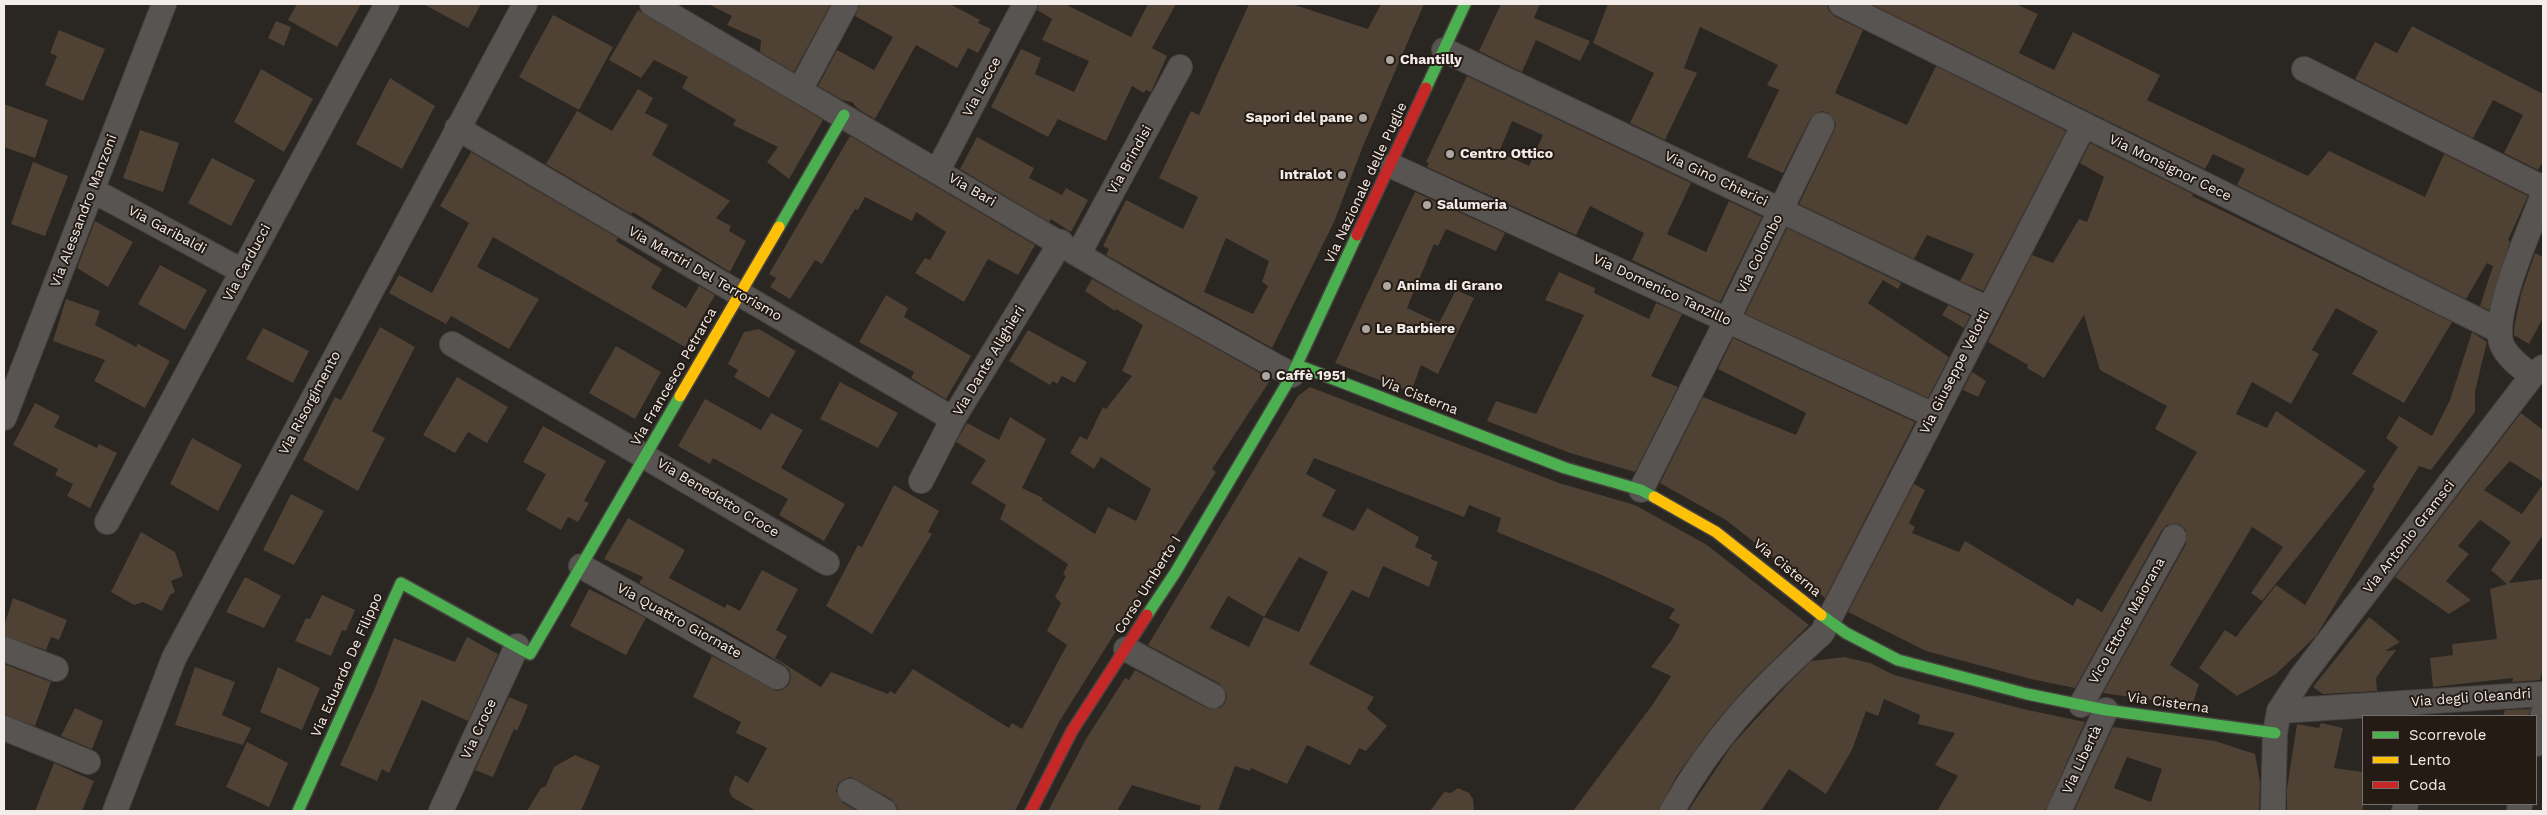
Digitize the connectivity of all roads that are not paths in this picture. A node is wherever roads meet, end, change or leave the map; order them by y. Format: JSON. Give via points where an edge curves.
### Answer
{"nodes":[{"id":1,"x":164,"y":4,"type":"edge"},
{"id":2,"x":386,"y":4,"type":"edge"},
{"id":3,"x":525,"y":4,"type":"edge"},
{"id":4,"x":652,"y":4,"type":"edge"},
{"id":5,"x":846,"y":4,"type":"edge"},
{"id":6,"x":1025,"y":4,"type":"edge"},
{"id":7,"x":1466,"y":4,"type":"edge"},
{"id":8,"x":1841,"y":4,"type":"edge"},
{"id":9,"x":1444,"y":50,"type":"junction"},
{"id":10,"x":1180,"y":67,"type":"dead end"},
{"id":11,"x":2304,"y":69,"type":"dead end"},
{"id":12,"x":800,"y":90,"type":"junction"},
{"id":13,"x":844,"y":115,"type":"junction"},
{"id":14,"x":2084,"y":124,"type":"junction"},
{"id":15,"x":1822,"y":125,"type":"dead end"},
{"id":16,"x":457,"y":128,"type":"junction"},
{"id":17,"x":1392,"y":166,"type":"junction"},
{"id":18,"x":938,"y":170,"type":"junction"},
{"id":19,"x":2543,"y":188,"type":"edge"},
{"id":20,"x":92,"y":190,"type":"junction"},
{"id":21,"x":2543,"y":194,"type":"edge"},
{"id":22,"x":1781,"y":210,"type":"junction"},
{"id":23,"x":1070,"y":248,"type":"junction"},
{"id":24,"x":242,"y":271,"type":"junction"},
{"id":25,"x":739,"y":294,"type":"junction"},
{"id":26,"x":1988,"y":309,"type":"junction"},
{"id":27,"x":1727,"y":320,"type":"junction"},
{"id":28,"x":2500,"y":332,"type":"junction"},
{"id":29,"x":452,"y":344,"type":"dead end"},
{"id":30,"x":1295,"y":370,"type":"junction"},
{"id":31,"x":2538,"y":371,"type":"edge"},
{"id":32,"x":1933,"y":415,"type":"junction"},
{"id":33,"x":4,"y":418,"type":"edge"},
{"id":34,"x":954,"y":420,"type":"junction"},
{"id":35,"x":645,"y":455,"type":"junction"},
{"id":36,"x":921,"y":481,"type":"dead end"},
{"id":37,"x":1641,"y":490,"type":"junction"},
{"id":38,"x":107,"y":522,"type":"dead end"},
{"id":39,"x":2174,"y":537,"type":"dead end"},
{"id":40,"x":827,"y":563,"type":"dead end"},
{"id":41,"x":581,"y":566,"type":"junction"},
{"id":42,"x":1829,"y":621,"type":"junction"},
{"id":43,"x":4,"y":649,"type":"edge"},
{"id":44,"x":1126,"y":649,"type":"junction"},
{"id":45,"x":523,"y":650,"type":"junction"},
{"id":46,"x":56,"y":669,"type":"dead end"},
{"id":47,"x":777,"y":677,"type":"dead end"},
{"id":48,"x":2543,"y":694,"type":"edge"},
{"id":49,"x":1213,"y":696,"type":"dead end"},
{"id":50,"x":2081,"y":705,"type":"junction"},
{"id":51,"x":2431,"y":709,"type":"edge"},
{"id":52,"x":2106,"y":710,"type":"junction"},
{"id":53,"x":2543,"y":714,"type":"edge"},
{"id":54,"x":2277,"y":722,"type":"junction"},
{"id":55,"x":4,"y":728,"type":"edge"},
{"id":56,"x":2537,"y":740,"type":"edge"},
{"id":57,"x":88,"y":762,"type":"dead end"},
{"id":58,"x":850,"y":791,"type":"dead end"},
{"id":59,"x":115,"y":811,"type":"edge"},
{"id":60,"x":298,"y":811,"type":"edge"},
{"id":61,"x":441,"y":811,"type":"edge"},
{"id":62,"x":884,"y":811,"type":"edge"},
{"id":63,"x":1031,"y":811,"type":"edge"},
{"id":64,"x":1672,"y":811,"type":"edge"},
{"id":65,"x":2058,"y":811,"type":"edge"},
{"id":66,"x":2273,"y":811,"type":"edge"}],
"edges":[{"from":1,"to":20,"type":"street","name":"Via Alessandro Manzoni"},
{"from":2,"to":24,"type":"street","name":"Via Carducci"},
{"from":3,"to":16,"type":"street","name":"Via Risorgimento"},
{"from":4,"to":12,"type":"street","name":"Via Bari"},
{"from":5,"to":12,"type":"street"},
{"from":6,"to":18,"type":"street","name":"Via Lecce"},
{"from":7,"to":9,"type":"street","name":"Via Nazionale delle Puglie"},
{"from":8,"to":14,"type":"street","name":"Via Monsignor Cece"},
{"from":9,"to":17,"type":"street","name":"Via Nazionale delle Puglie"},
{"from":9,"to":22,"type":"street","name":"Via Gino Chierici"},
{"from":10,"to":23,"type":"street","name":"Via Brindisi"},
{"from":11,"to":19,"type":"street"},
{"from":12,"to":13,"type":"street","name":"Via Bari"},
{"from":13,"to":18,"type":"street","name":"Via Bari"},
{"from":13,"to":25,"type":"street","name":"Via Francesco Petrarca"},
{"from":14,"to":26,"type":"street","name":"Via Giuseppe Velotti"},
{"from":14,"to":28,"type":"street","name":"Via Monsignor Cece"},
{"from":15,"to":22,"type":"street","name":"Via Colombo"},
{"from":16,"to":25,"type":"street","name":"Via Martiri Del Terrorismo"},
{"from":16,"to":59,"type":"street","name":"Via Risorgimento","via":[[174,658]]},
{"from":17,"to":27,"type":"street","name":"Via Domenico Tanzillo"},
{"from":17,"to":30,"type":"street","name":"Via Nazionale delle Puglie"},
{"from":18,"to":23,"type":"street","name":"Via Bari"},
{"from":20,"to":24,"type":"street","name":"Via Garibaldi"},
{"from":20,"to":33,"type":"street","name":"Via Alessandro Manzoni"},
{"from":21,"to":28,"type":"street","via":[[2515,270]]},
{"from":22,"to":26,"type":"street","name":"Via Gino Chierici"},
{"from":22,"to":27,"type":"street","name":"Via Colombo"},
{"from":23,"to":30,"type":"street","name":"Via Bari","via":[[1142,292]]},
{"from":23,"to":34,"type":"street","name":"Via Dante Alighieri"},
{"from":24,"to":38,"type":"street","name":"Via Carducci"},
{"from":25,"to":34,"type":"street","name":"Via Martiri Del Terrorismo"},
{"from":25,"to":35,"type":"street","name":"Via Francesco Petrarca"},
{"from":26,"to":32,"type":"street","name":"Via Giuseppe Velotti"},
{"from":27,"to":32,"type":"street","name":"Via Domenico Tanzillo"},
{"from":27,"to":37,"type":"street","name":"Via Colombo"},
{"from":28,"to":31,"type":"street","via":[[2501,344],[2513,360]]},
{"from":29,"to":35,"type":"street","name":"Via Benedetto Croce"},
{"from":30,"to":37,"type":"street","name":"Via Cisterna","via":[[1566,468]]},
{"from":30,"to":44,"type":"street","name":"Corso Umberto I","via":[[1175,573]]},
{"from":31,"to":54,"type":"street","name":"Via Antonio Gramsci","via":[[2302,676]]},
{"from":32,"to":42,"type":"street","name":"Via Giuseppe Velotti"},
{"from":34,"to":36,"type":"street","name":"Via Dante Alighieri"},
{"from":35,"to":40,"type":"street","name":"Via Benedetto Croce"},
{"from":35,"to":41,"type":"street","name":"Via Francesco Petrarca"},
{"from":37,"to":42,"type":"street","name":"Via Cisterna","via":[[1716,532]]},
{"from":39,"to":50,"type":"street","name":"Vico Ettore Maiorana"},
{"from":41,"to":45,"type":"street","name":"Via Francesco Petrarca"},
{"from":41,"to":47,"type":"street","name":"Via Quattro Giornate"},
{"from":42,"to":50,"type":"street","name":"Via Cisterna","via":[[1898,660]]},
{"from":42,"to":64,"type":"street","name":"Via Giuseppe Velotti","via":[[1822,633],[1764,686],[1726,728],[1689,780]]},
{"from":43,"to":46,"type":"street"},
{"from":44,"to":49,"type":"street"},
{"from":44,"to":63,"type":"street","name":"Corso Umberto I","via":[[1072,731]]},
{"from":45,"to":60,"type":"street","name":"Via Eduardo De Filippo","via":[[401,584]]},
{"from":45,"to":61,"type":"street","name":"Via Croce"},
{"from":48,"to":51,"type":"street","name":"Via degli Oleandri"},
{"from":50,"to":52,"type":"street","name":"Via Cisterna"},
{"from":51,"to":54,"type":"street","name":"Via degli Oleandri"},
{"from":52,"to":54,"type":"street","name":"Via Cisterna"},
{"from":52,"to":65,"type":"street","name":"Via Libertà"},
{"from":53,"to":56,"type":"street"},
{"from":54,"to":66,"type":"street"},
{"from":55,"to":57,"type":"street"},
{"from":58,"to":62,"type":"street"}]}
